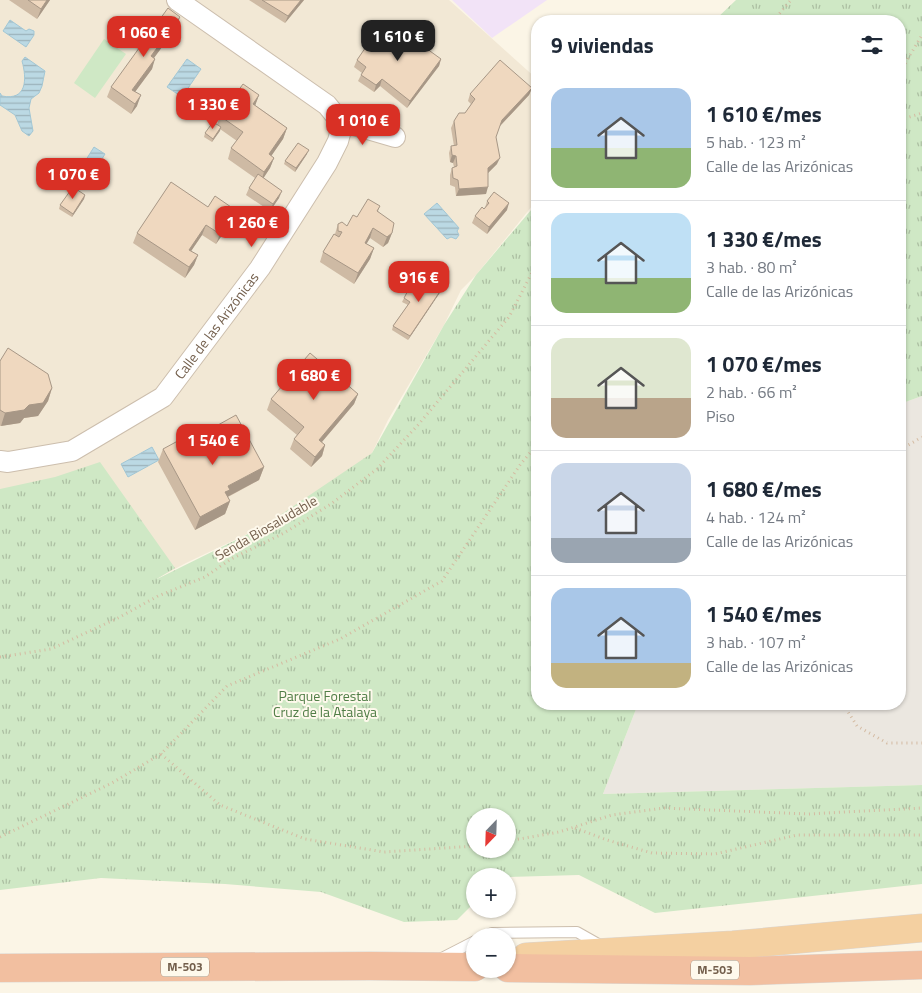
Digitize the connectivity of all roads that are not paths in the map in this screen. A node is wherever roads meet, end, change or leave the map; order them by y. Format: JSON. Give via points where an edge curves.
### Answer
{"nodes":[{"id":1,"x":177,"y":0,"type":"edge"},
{"id":2,"x":340,"y":121,"type":"junction"},
{"id":3,"x":395,"y":137,"type":"dead end"},
{"id":4,"x":0,"y":461,"type":"edge"},
{"id":5,"x":922,"y":928,"type":"edge"},
{"id":6,"x":516,"y":933,"type":"edge"},
{"id":7,"x":466,"y":946,"type":"edge"},
{"id":8,"x":612,"y":952,"type":"junction"},
{"id":9,"x":516,"y":958,"type":"edge"},
{"id":10,"x":466,"y":960,"type":"edge"},
{"id":11,"x":434,"y":962,"type":"junction"},
{"id":12,"x":922,"y":965,"type":"edge"},
{"id":13,"x":370,"y":966,"type":"junction"},
{"id":14,"x":466,"y":967,"type":"edge"},
{"id":15,"x":0,"y":968,"type":"edge"},
{"id":16,"x":516,"y":968,"type":"edge"}],
"edges":[{"from":1,"to":2,"type":"street","via":[[328,105]]},
{"from":2,"to":3,"type":"street"},
{"from":2,"to":4,"type":"street","name":"Calle de las Arizónicas","via":[[338,141],[327,163],[265,260],[163,397],[72,450]]},
{"from":5,"to":8,"type":"highway","number":"M-503"},
{"from":6,"to":8,"type":"lane","via":[[577,932]]},
{"from":7,"to":11,"type":"lane"},
{"from":8,"to":9,"type":"highway","number":"M-503"},
{"from":10,"to":11,"type":"highway","number":"M-503"},
{"from":11,"to":13,"type":"highway","number":"M-503"},
{"from":12,"to":16,"type":"highway","number":"M-503","via":[[750,971]]},
{"from":13,"to":14,"type":"highway","number":"M-503"},
{"from":13,"to":15,"type":"highway","number":"M-503"}]}
